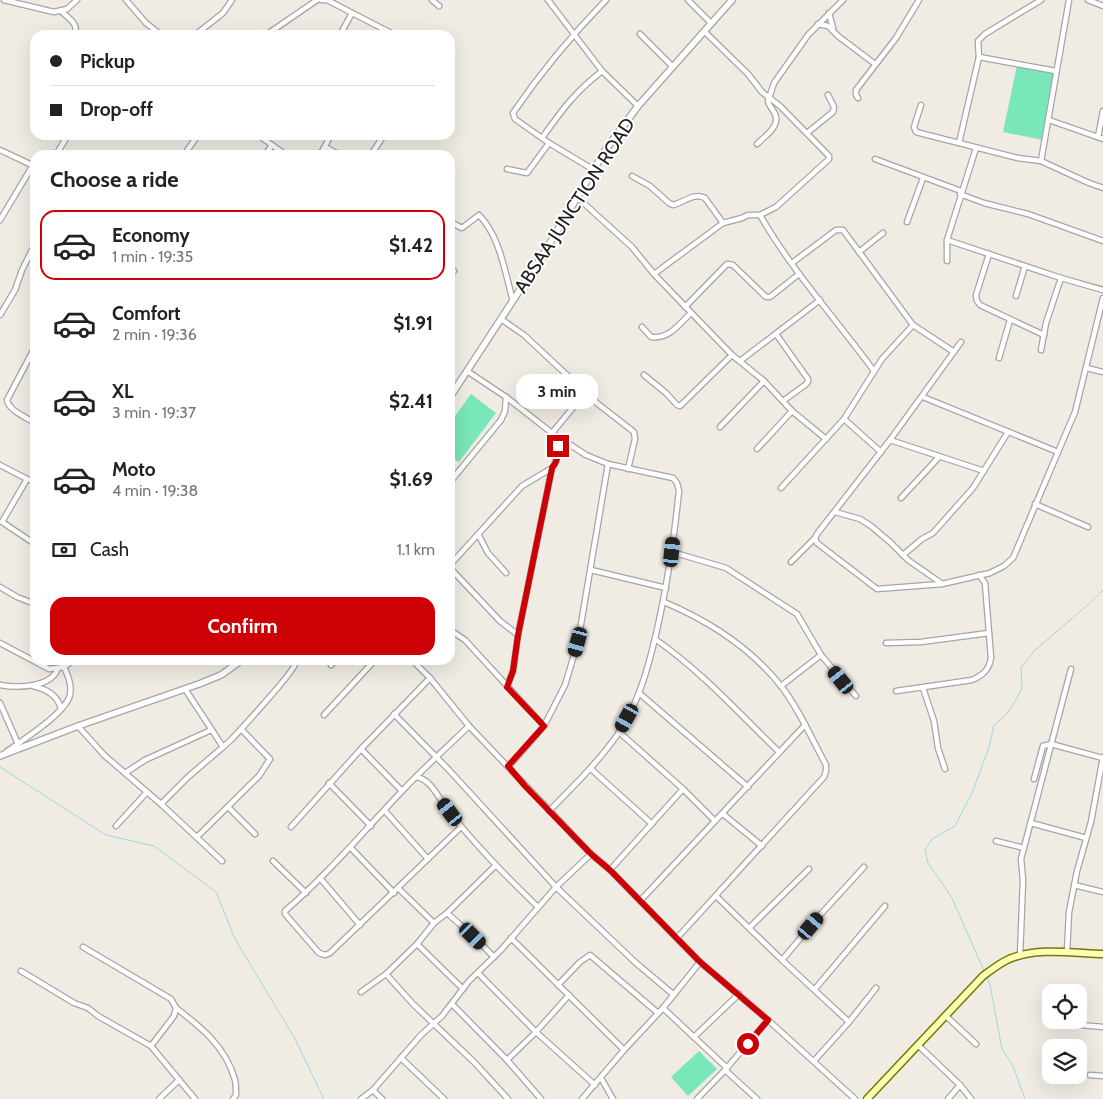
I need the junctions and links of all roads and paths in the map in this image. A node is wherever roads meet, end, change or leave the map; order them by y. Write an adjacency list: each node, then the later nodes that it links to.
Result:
1 (4, 0): 19 (street)
2 (77, 0): 19 (street)
3 (126, 0): 25 (street)
4 (232, 0): 26 (street)
5 (317, 0): 27 (street)
6 (321, 0): 20 (street)
7 (432, 0): 17 (street)
8 (548, 0): 32 (street)
9 (606, 0): 32 (street)
10 (688, 0): 22 (street)
11 (732, 0): 22 (street, ABSAA JUNCTION ROAD)
12 (843, 0): 21 (street)
13 (919, 0): 35 (street)
14 (1041, 0): 34 (street)
15 (1069, 0): 38 (street)
16 (1088, 0): 18 (street)
17 (439, 6)
18 (1103, 6)
19 (61, 11): 24 (street)
20 (352, 13): 28 (street); 29 (street)
21 (829, 13): 23 (street); 30 (street)
22 (711, 23): 31 (street, ABSAA JUNCTION ROAD)
23 (818, 24): 30 (street); 40 (street)
24 (76, 30)
25 (155, 30)
26 (201, 30)
27 (274, 30)
28 (343, 30)
29 (380, 30)
30 (834, 31): 35 (street)
31 (705, 32): 36 (street, ABSAA JUNCTION ROAD); 40 (street)
32 (574, 34): 37 (street); 47 (street)
33 (640, 34): 36 (street)
34 (979, 57): 38 (street); 52 (street)
35 (875, 64): 41 (street)
36 (673, 67): 43 (street, ABSAA JUNCTION ROAD)
37 (602, 71): 43 (street); 47 (street)
38 (1056, 71): 45 (street)
39 (828, 95): 46 (street)
40 (769, 97): 46 (street); 53 (street)
41 (858, 98)
42 (921, 105): 52 (street)
43 (638, 106): 66 (street, ABSAA JUNCTION ROAD)
44 (1103, 111): 48 (street)
45 (1050, 120): 48 (street); 63 (street)
46 (807, 133): 73 (street)
47 (542, 138): 51 (street)
48 (1100, 138)
49 (264, 140): 54 (street)
50 (329, 140): 55 (street)
51 (549, 143): 65 (street); 66 (street)
52 (960, 143): 56 (street)
53 (757, 144)
54 (272, 146): 58 (street); 59 (street)
55 (325, 146): 60 (street); 61 (street)
56 (976, 148): 63 (street); 71 (street)
57 (0, 150): 64 (street)
58 (269, 150)
59 (278, 150)
60 (323, 150)
61 (332, 150)
62 (875, 159): 69 (street)
63 (1041, 161): 70 (street)
64 (30, 164)
65 (507, 169)
66 (594, 170): 72 (street, ABSAA JUNCTION ROAD)
67 (30, 172): 74 (street)
68 (632, 176): 76 (street)
69 (923, 178): 71 (street); 75 (street)
70 (1103, 188)
71 (961, 193): 79 (street); 80 (street)
72 (578, 198): 87 (street); 94 (street, ABSAA JUNCTION ROAD)
73 (760, 215): 76 (street); 85 (street)
74 (0, 220)
75 (907, 222)
76 (723, 223): 87 (street)
77 (455, 224): 94 (street)
78 (883, 233): 81 (street)
79 (947, 240): 83 (street); 84 (street)
80 (1103, 241)
81 (859, 252): 85 (street); 100 (street)
82 (30, 254): 97 (street)
83 (989, 254): 86 (street); 99 (street)
84 (947, 261)
85 (792, 263): 88 (street)
86 (1025, 266): 89 (street); 91 (street)
87 (654, 274): 95 (street)
88 (799, 274): 93 (street); 95 (street)
89 (1061, 278): 90 (street); 103 (street)
90 (1103, 290)
91 (1016, 296)
92 (1103, 298): 111 (street)
93 (820, 300): 102 (street); 113 (street)
94 (513, 301): 98 (street, ABSAA JUNCTION ROAD)
95 (685, 307): 96 (street)
96 (691, 313): 101 (street); 107 (street)
97 (0, 315)
98 (502, 319): 112 (street, ABSAA JUNCTION ROAD); 118 (street)
99 (1010, 320): 103 (street); 108 (street)
100 (913, 325): 106 (street); 113 (street)
101 (642, 327)
102 (776, 334): 109 (street); 121 (street)
103 (1044, 335): 105 (street)
104 (961, 342): 106 (street)
105 (1041, 350)
106 (954, 352): 119 (street)
107 (732, 355): 109 (street); 115 (street)
108 (999, 358)
109 (740, 361): 116 (street)
110 (30, 362): 124 (street)
111 (1087, 368): 114 (street); 132 (street)
112 (467, 371): 117 (street, ABSAA JUNCTION ROAD); 120 (street)
113 (874, 371): 123 (street)
114 (1103, 372)
115 (644, 375)
116 (764, 381): 121 (street); 125 (street)
117 (455, 389)
118 (586, 392): 126 (street); 137 (street)
119 (922, 396): 127 (street); 129 (street)
120 (506, 397): 126 (street); 139 (street)
121 (783, 401): 122 (street)
122 (792, 411): 128 (street); 130 (street)
123 (844, 419): 128 (street); 131 (street)
124 (30, 420)
125 (720, 427)
126 (552, 432): 134 (street); 136 (street)
127 (1008, 432): 132 (street); 138 (street)
128 (826, 439): 142 (street)
129 (890, 440): 131 (street); 133 (street)
130 (757, 449)
131 (880, 452): 145 (street)
132 (1058, 452): 144 (street)
133 (939, 456): 138 (street); 143 (street)
134 (608, 464): 137 (street); 155 (street)
135 (0, 465): 140 (street)
136 (552, 468): 148 (street); 166 (street)
137 (628, 469): 151 (street)
138 (984, 471): 152 (street)
139 (455, 476)
140 (27, 479): 141 (street); 146 (street)
141 (30, 480)
142 (781, 488)
143 (901, 498)
144 (1034, 504): 147 (street); 158 (street)
145 (834, 512): 149 (street); 152 (street)
146 (1, 521): 150 (street)
147 (1088, 527)
148 (478, 534): 153 (street); 157 (street)
149 (815, 538): 154 (street); 159 (street)
150 (30, 541)
151 (672, 552): 161 (street); 170 (street)
152 (903, 555): 159 (street)
153 (455, 560)
154 (791, 562)
155 (591, 570): 161 (street); 198 (street)
156 (455, 572): 166 (street)
157 (506, 573)
158 (979, 575): 159 (street); 165 (street)
159 (942, 584)
160 (0, 587): 162 (street)
161 (666, 588): 163 (street)
162 (30, 602)
163 (664, 602): 167 (street); 184 (street)
164 (455, 633): 185 (street)
165 (989, 633): 168 (street); 186 (street)
166 (518, 635): 185 (street)
167 (655, 639): 189 (street); 206 (street)
168 (886, 643)
169 (0, 644): 171 (street)
170 (821, 655): 184 (street); 190 (street)
171 (30, 659)
172 (41, 665): 179 (street)
173 (67, 665): 178 (street)
174 (235, 665): 187 (street)
175 (294, 665): 199 (street)
176 (369, 665): 194 (street)
177 (417, 665): 181 (street)
178 (64, 667): 179 (street); 192 (street)
179 (58, 668): 183 (street)
180 (1071, 669): 203 (street)
181 (430, 678): 193 (street); 197 (street)
182 (0, 685): 183 (street)
183 (32, 686): 192 (street)
184 (781, 686): 195 (street)
185 (507, 687): 198 (street)
186 (923, 688): 188 (street); 212 (street)
187 (185, 689): 196 (street); 200 (street)
188 (896, 691)
189 (639, 693): 201 (street); 217 (street)
190 (856, 696)
191 (0, 703): 202 (street)
192 (61, 709): 202 (street)
193 (394, 714): 205 (street); 209 (street)
194 (324, 715)
195 (805, 725): 206 (street); 237 (street)
196 (78, 726): 207 (street); 213 (street)
197 (469, 726): 209 (street); 210 (street)
198 (544, 726): 210 (street)
199 (241, 729): 204 (street); 222 (street)
200 (211, 730): 204 (street); 213 (street)
201 (619, 732): 211 (street); 218 (street)
202 (18, 744): 207 (street)
203 (1051, 744): 208 (street); 215 (street); 228 (street)
204 (223, 747): 221 (street)
205 (361, 749): 216 (street); 219 (street)
206 (779, 752): 217 (street)
207 (1, 755)
208 (1103, 757): 235 (street)
209 (435, 758): 214 (street); 250 (street)
210 (508, 766): 223 (street)
211 (591, 769): 223 (street); 227 (street)
212 (945, 769)
213 (126, 773): 220 (street)
214 (416, 777): 219 (street); 232 (street)
215 (1034, 779)
216 (330, 783): 230 (street); 231 (street)
217 (748, 787): 225 (street)
218 (683, 789): 226 (street); 227 (street)
219 (402, 791): 224 (street)
220 (147, 792): 221 (street); 229 (street)
221 (161, 804): 234 (street)
222 (228, 807): 233 (street); 234 (street)
223 (549, 810): 240 (street)
224 (384, 811): 230 (street); 241 (street)
225 (723, 814): 226 (street); 237 (street)
226 (715, 821): 256 (street)
227 (652, 824): 247 (street)
228 (1031, 824): 235 (street); 239 (street)
229 (116, 826)
230 (371, 826): 238 (street)
231 (291, 827)
232 (461, 827): 241 (street); 244 (street)
233 (255, 834)
234 (197, 837): 242 (street)
235 (1086, 838): 249 (street)
236 (996, 842): 239 (street)
237 (762, 846): 255 (street)
238 (351, 848): 248 (street); 254 (street)
239 (1024, 848): 269 (street)
240 (591, 854): 247 (street); 250 (street)
241 (428, 859): 251 (street)
242 (222, 861)
243 (273, 861): 253 (street)
244 (495, 866): 258 (street); 259 (street)
245 (864, 867): 271 (street)
246 (809, 869): 262 (street)
247 (610, 870): 256 (street)
248 (320, 878): 253 (street); 261 (street)
249 (1074, 885): 252 (street); 267 (street)
250 (556, 887): 258 (street); 282 (street)
251 (398, 888): 254 (street); 260 (street)
252 (1103, 892)
253 (306, 893): 261 (street)
254 (394, 893): 261 (street)
255 (716, 896): 262 (street); 264 (street)
256 (640, 901): 264 (street)
257 (885, 906): 279 (street)
258 (538, 908): 263 (street)
259 (447, 914): 260 (street); 270 (street)
260 (434, 923): 265 (street)
261 (360, 925)
262 (749, 928): 271 (street)
263 (511, 938): 270 (street); 276 (street)
264 (678, 938): 272 (street)
265 (417, 944): 275 (street); 278 (street)
266 (83, 947): 285 (street)
267 (1067, 952): 268 (main road); 269 (main road)
268 (1103, 954)
269 (1020, 956): 288 (main road)
270 (494, 957): 274 (street)
271 (782, 960): 279 (street)
272 (700, 962): 281 (street); 282 (street)
273 (22, 971): 297 (street)
274 (478, 973): 278 (street); 294 (street)
275 (386, 974): 280 (street); 291 (street)
276 (558, 985): 283 (street); 287 (street)
277 (876, 988): 290 (street)
278 (463, 989): 284 (street)
279 (815, 989): 290 (street)
280 (361, 992)
281 (739, 994): 289 (street); 295 (street)
282 (674, 995): 286 (street)
283 (568, 996): 294 (street); 299 (street)
284 (452, 1004): 291 (street); 301 (street)
285 (176, 1008): 297 (street); 313 (street)
286 (663, 1008): 287 (street); 295 (street)
287 (658, 1013): 299 (street)
288 (946, 1016): 296 (street); 298 (main road)
289 (768, 1020): 302 (street); 303 (street)
290 (849, 1022): 302 (street)
291 (434, 1024): 300 (street); 317 (street)
292 (1087, 1026): 293 (street)
293 (1103, 1028)
294 (536, 1032): 301 (street); 308 (street)
295 (694, 1037): 303 (street)
296 (976, 1044)
297 (151, 1046): 307 (street)
298 (919, 1046): 309 (street); 324 (main road)
299 (624, 1050): 306 (street)
300 (401, 1058): 310 (street); 316 (street)
301 (507, 1060): 318 (street)
302 (814, 1061): 323 (street)
303 (726, 1069): 321 (street); 322 (street)
304 (1090, 1074): 305 (street)
305 (1103, 1076)
306 (600, 1078): 308 (street); 320 (street)
307 (179, 1080): 311 (street); 312 (street)
308 (595, 1085): 319 (street)
309 (960, 1085): 325 (street); 326 (street)
310 (373, 1090): 314 (street); 315 (street)
311 (159, 1099)
312 (195, 1099)
313 (233, 1099)
314 (360, 1099)
315 (382, 1099)
316 (444, 1099)
317 (508, 1099)
318 (541, 1099)
319 (582, 1099)
320 (612, 1099)
321 (697, 1099)
322 (757, 1099)
323 (855, 1099)
324 (867, 1099)
325 (948, 1099)
326 (971, 1099)

